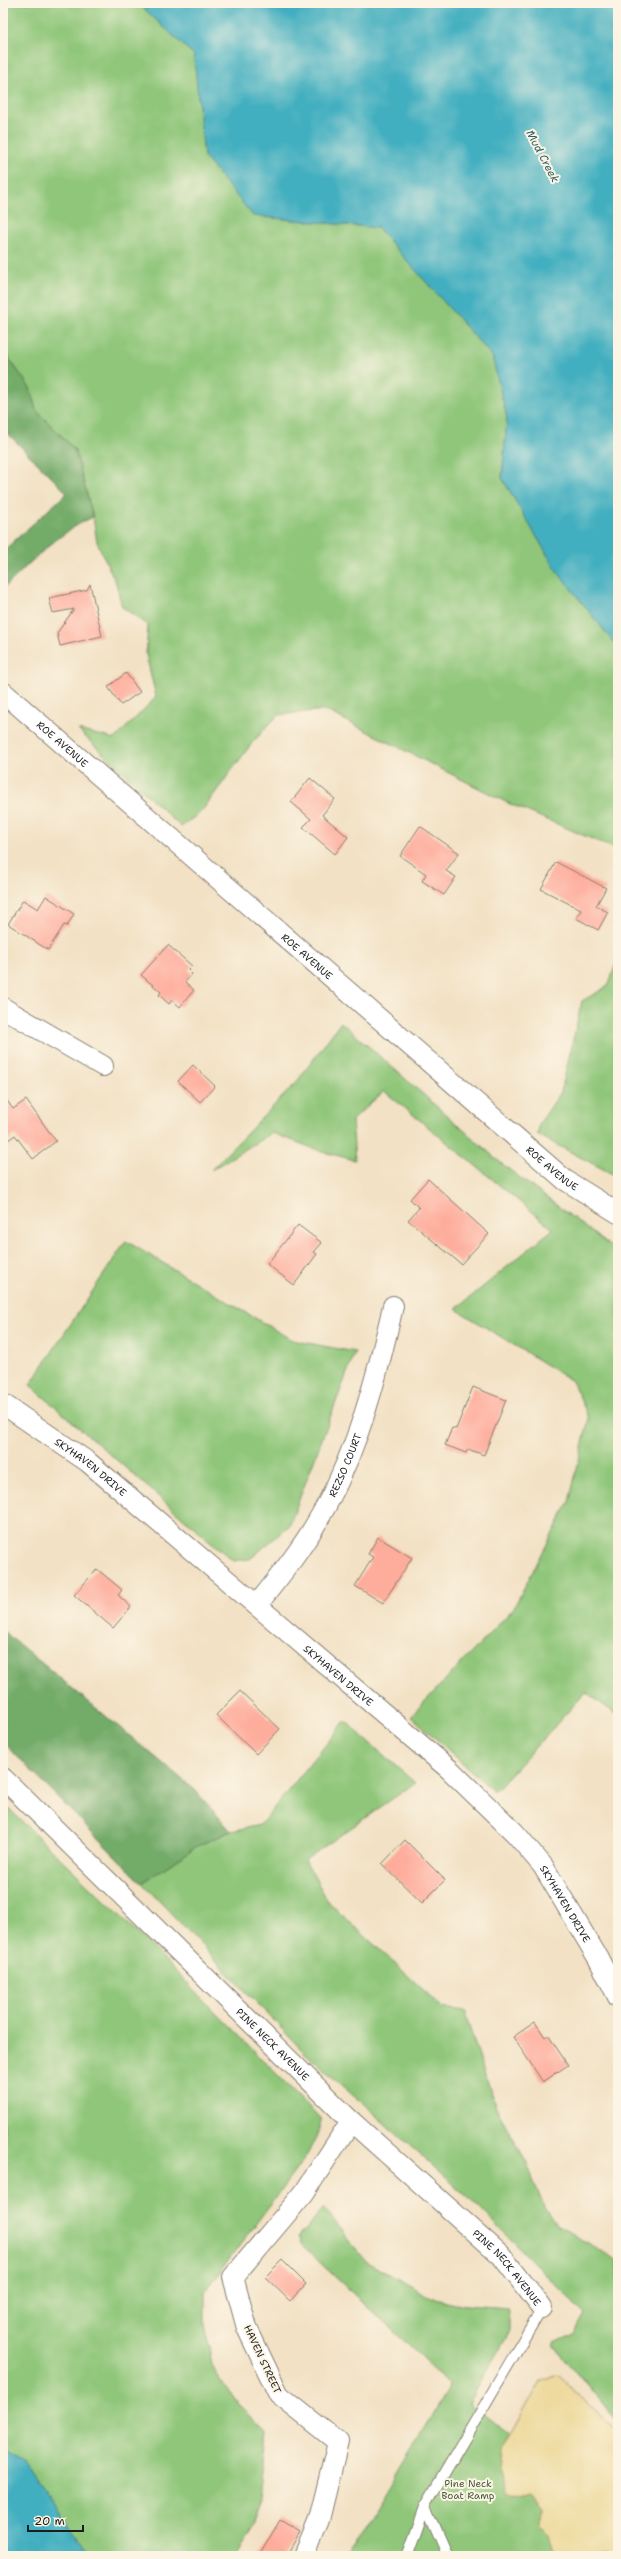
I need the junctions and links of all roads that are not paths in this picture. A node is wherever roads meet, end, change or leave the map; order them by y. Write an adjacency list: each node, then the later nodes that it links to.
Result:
1 (3, 692): 4 (street, ROE AVENUE)
2 (3, 1008): 3 (street)
3 (104, 1066)
4 (618, 1213)
5 (393, 1306): 7 (street, REZSO COURT)
6 (3, 1404): 7 (street, SKYHAVEN DRIVE)
7 (257, 1605): 9 (street, SKYHAVEN DRIVE)
8 (3, 1778): 10 (street, PINE NECK AVENUE)
9 (618, 1997)
10 (351, 2121): 11 (street, PINE NECK AVENUE); 13 (street, HAVEN STREET)
11 (542, 2308): 12 (lane)
12 (425, 2506): 14 (lane); 15 (lane)
13 (304, 2556)
14 (407, 2556)
15 (447, 2556)

